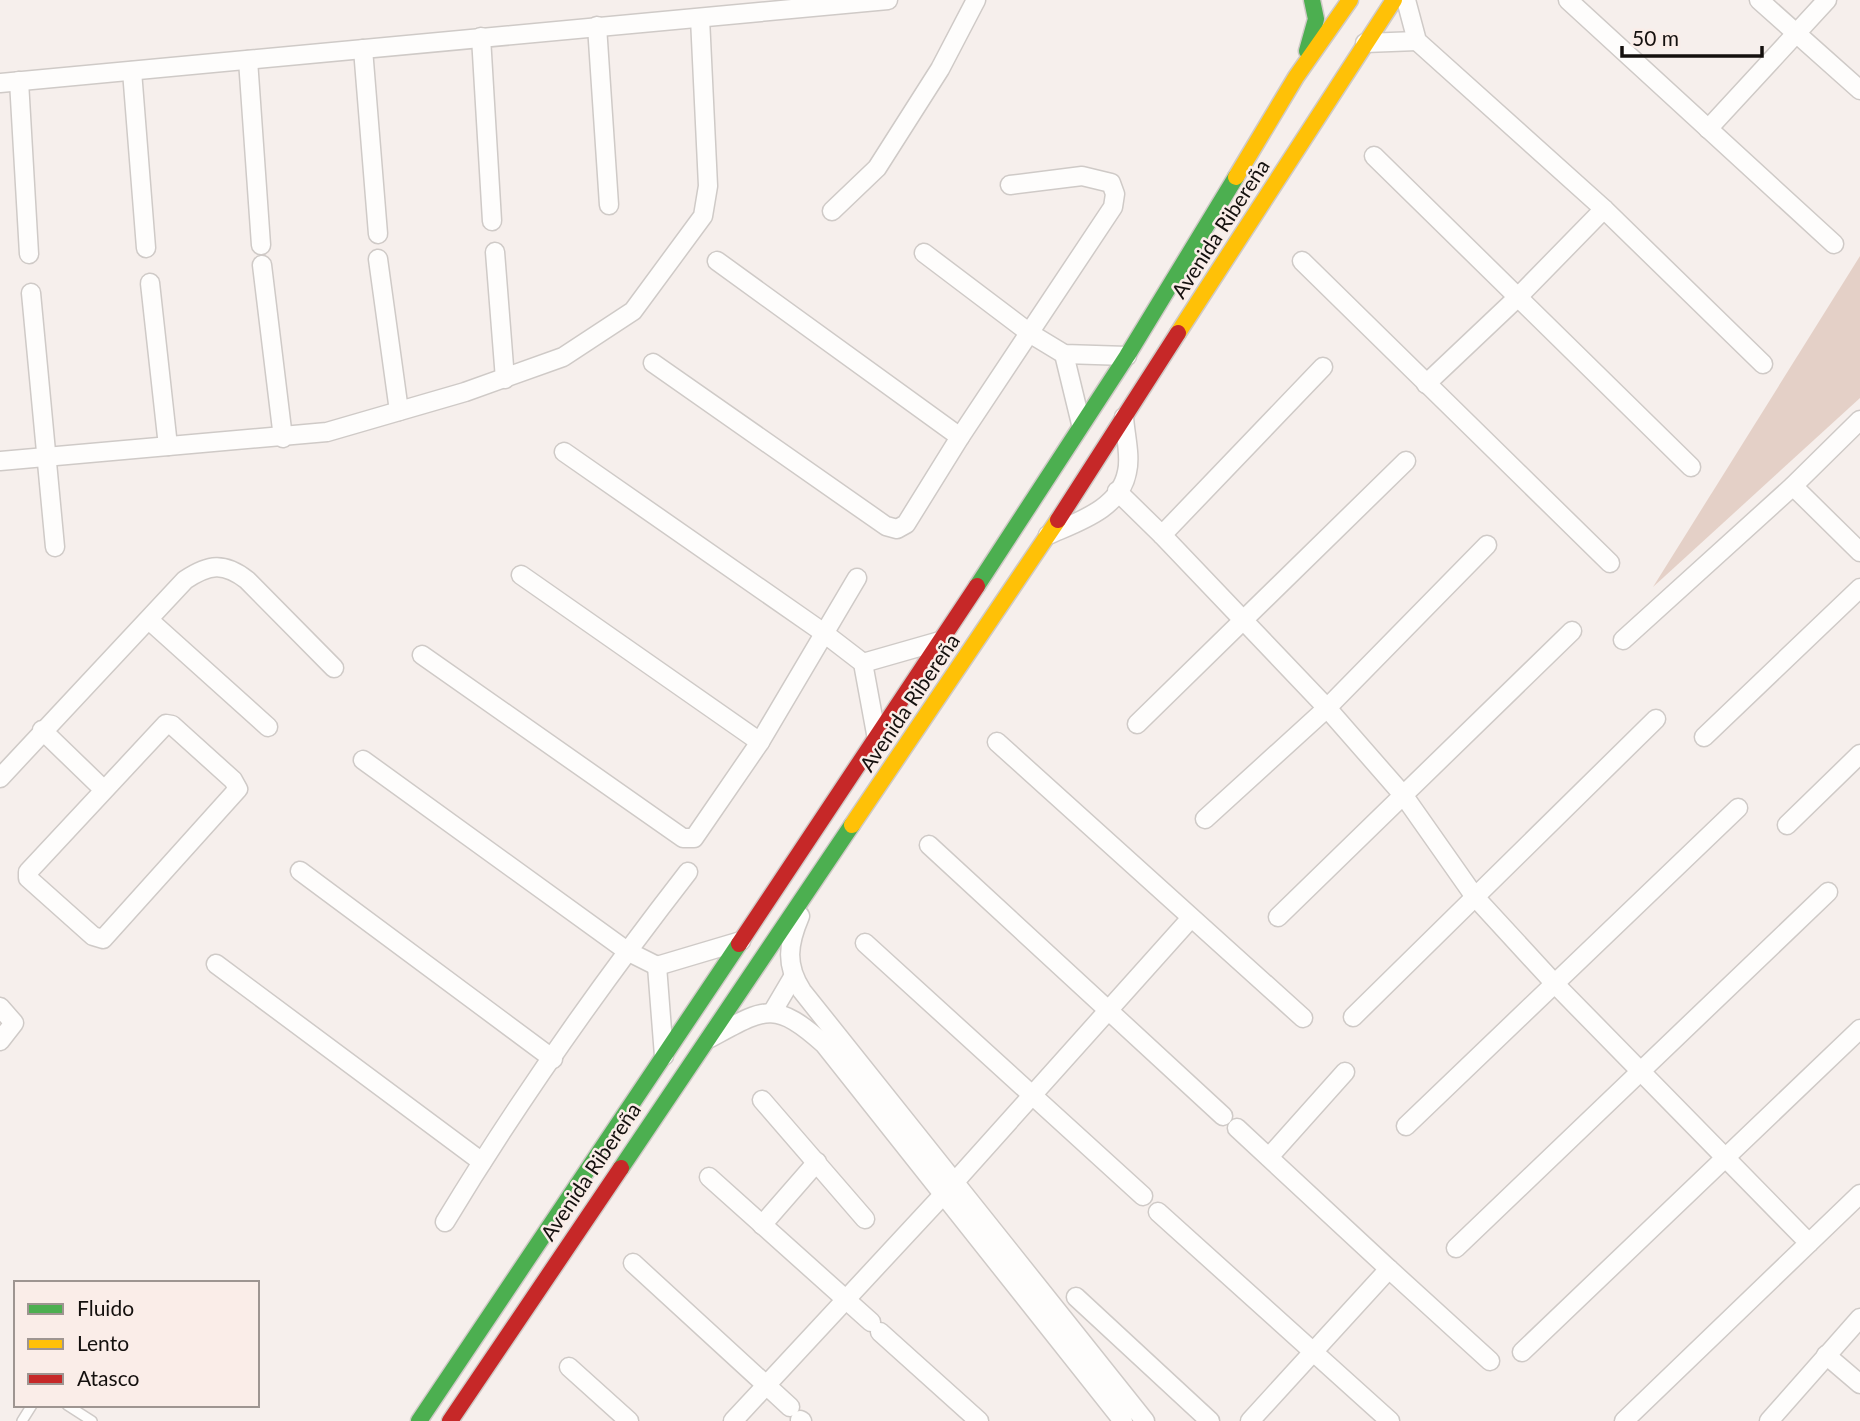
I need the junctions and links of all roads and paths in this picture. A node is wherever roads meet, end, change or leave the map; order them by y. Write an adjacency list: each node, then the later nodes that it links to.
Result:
1 (888, 0): 10 (street)
2 (976, 0): 28 (street)
3 (1312, 0): 19 (street)
4 (1350, 0): 19 (street, Avenida Ribereña)
5 (1394, 0): 15 (street, Avenida Ribereña)
6 (1406, 0): 14 (street)
7 (1568, 0): 23 (street)
8 (1759, 0): 12 (street)
9 (1827, 0): 12 (street)
10 (700, 18): 11 (street); 50 (street)
11 (597, 26): 13 (street); 26 (street)
12 (1796, 35): 22 (street); 23 (street)
13 (481, 37): 16 (street); 29 (street)
14 (1417, 41): 15 (street); 27 (street)
15 (1365, 43): 53 (street, Avenida Ribereña)
16 (363, 48): 17 (street); 30 (street)
17 (248, 60): 18 (street); 32 (street)
18 (132, 71): 20 (street); 33 (street)
19 (1297, 77): 46 (street, Avenida Ribereña)
20 (19, 81): 21 (street); 36 (street)
21 (0, 83)
22 (1860, 90)
23 (1708, 129): 31 (street)
24 (1374, 156): 43 (street)
25 (1010, 185): 44 (street)
26 (609, 205)
27 (1604, 209): 43 (street); 48 (street)
28 (832, 211)
29 (492, 221)
30 (377, 234)
31 (1834, 244)
32 (261, 245)
33 (146, 248)
34 (495, 252): 50 (street)
35 (924, 253): 44 (street)
36 (29, 254)
37 (378, 259): 52 (street)
38 (717, 261): 56 (street)
39 (1302, 261): 51 (street)
40 (261, 265): 57 (street)
41 (150, 283): 58 (street)
42 (31, 293): 60 (street)
43 (1518, 297): 51 (street); 63 (street)
44 (1031, 334): 45 (street); 56 (street)
45 (1064, 354): 46 (street); 55 (street)
46 (1127, 356): 55 (street, Avenida Ribereña)
47 (653, 363): 56 (street)
48 (1762, 364)
49 (1323, 367): 67 (street)
50 (505, 379): 52 (street)
51 (1426, 384): 71 (street)
52 (399, 411): 57 (street)
53 (1124, 417): 65 (street); 66 (street, Avenida Ribereña)
54 (1860, 420): 64 (street)
55 (1081, 424): 80 (street, Avenida Ribereña)
56 (960, 437)
57 (283, 438): 58 (street)
58 (168, 446): 60 (street)
59 (564, 452): 78 (street)
60 (47, 457): 61 (street); 69 (street)
61 (0, 461)
62 (1406, 461): 76 (street)
63 (1691, 467)
64 (1793, 485): 70 (street); 79 (street)
65 (1117, 491): 66 (street); 67 (street)
66 (1048, 535): 104 (street, Avenida Ribereña)
67 (1162, 535): 76 (street)
68 (1487, 545): 84 (street)
69 (55, 547)
70 (1860, 552)
71 (1610, 563)
72 (521, 575): 91 (street)
73 (858, 578): 78 (street)
74 (1860, 588): 89 (street)
75 (149, 620): 83 (street); 87 (street); 88 (street)
76 (1245, 620): 84 (street); 86 (street)
77 (1572, 631): 97 (street)
78 (824, 632): 82 (street); 91 (street)
79 (1623, 640)
80 (940, 641): 82 (street); 90 (street, Avenida Ribereña)
81 (422, 655): 91 (street)
82 (863, 663): 90 (street)
83 (334, 668)
84 (1327, 708): 97 (street); 99 (street)
85 (1656, 719): 106 (street)
86 (1137, 724)
87 (268, 727)
88 (42, 730): 95 (street); 96 (street)
89 (1704, 737)
90 (877, 739): 109 (street, Avenida Ribereña)
91 (760, 742)
92 (997, 742): 108 (street)
93 (1860, 754): 100 (street)
94 (363, 760): 111 (street)
95 (0, 778)
96 (103, 789): 96 (street)
97 (1404, 796): 106 (street); 107 (street)
98 (1738, 808): 115 (street)
99 (1205, 820)
100 (1787, 825)
101 (929, 845): 117 (street)
102 (300, 871): 125 (street)
103 (688, 872): 111 (street)
104 (814, 884): 114 (street); 123 (street, Avenida Ribereña)
105 (1828, 892): 127 (street)
106 (1475, 897): 115 (street); 119 (street)
107 (1278, 917)
108 (1191, 918): 117 (street); 120 (street)
109 (741, 941): 113 (street); 124 (street, Avenida Ribereña)
110 (865, 943): 128 (street)
111 (627, 951): 113 (street); 125 (street)
112 (216, 964): 135 (street)
113 (657, 966): 124 (street)
114 (793, 977): 118 (street); 138 (street)
115 (1556, 985): 127 (street); 131 (street)
116 (0, 1007): 122 (street)
117 (1110, 1010): 128 (street); 130 (street)
118 (773, 1011): 123 (street); 138 (street)
119 (1353, 1017)
120 (1303, 1018)
121 (1860, 1029): 134 (street)
122 (0, 1041)
123 (704, 1042): 163 (street, Avenida Ribereña)
124 (664, 1056): 162 (street, Avenida Ribereña)
125 (552, 1059): 135 (street)
126 (1345, 1072): 133 (street)
127 (1642, 1072): 134 (street); 146 (street)
128 (1030, 1096): 138 (street); 140 (street)
129 (762, 1100): 136 (street)
130 (1223, 1116)
131 (1406, 1126)
132 (1237, 1128): 133 (street)
133 (1269, 1157): 148 (street)
134 (1727, 1159): 145 (street); 153 (street)
135 (482, 1162): 143 (street)
136 (817, 1162): 142 (street); 144 (street)
137 (709, 1177): 144 (street)
138 (948, 1189): 150 (street); 167 (street); 168 (street)
139 (1860, 1194): 145 (street)
140 (1143, 1196)
141 (1158, 1212): 152 (street)
142 (865, 1219)
143 (446, 1222)
144 (762, 1225): 150 (street)
145 (1809, 1243): 172 (street)
146 (1456, 1248)
147 (633, 1263): 158 (street)
148 (1389, 1269): 152 (street); 155 (street)
149 (1076, 1297): 169 (street)
150 (846, 1298): 158 (street); 166 (street)
151 (1860, 1318): 154 (street)
152 (1315, 1350): 170 (street); 171 (street)
153 (1522, 1352)
154 (1826, 1355): 157 (street); 173 (street)
155 (1490, 1361)
156 (569, 1367): 164 (street)
157 (1860, 1384)
158 (766, 1385): 160 (street); 165 (street)
159 (70, 1407): 161 (lane)
160 (797, 1416)
161 (92, 1421)
162 (419, 1421)
163 (450, 1421)
164 (629, 1421)
165 (733, 1421)
166 (979, 1421)
167 (1123, 1421)
168 (1145, 1421)
169 (1210, 1421)
170 (1250, 1421)
171 (1390, 1421)
172 (1624, 1421)
173 (1769, 1421)

